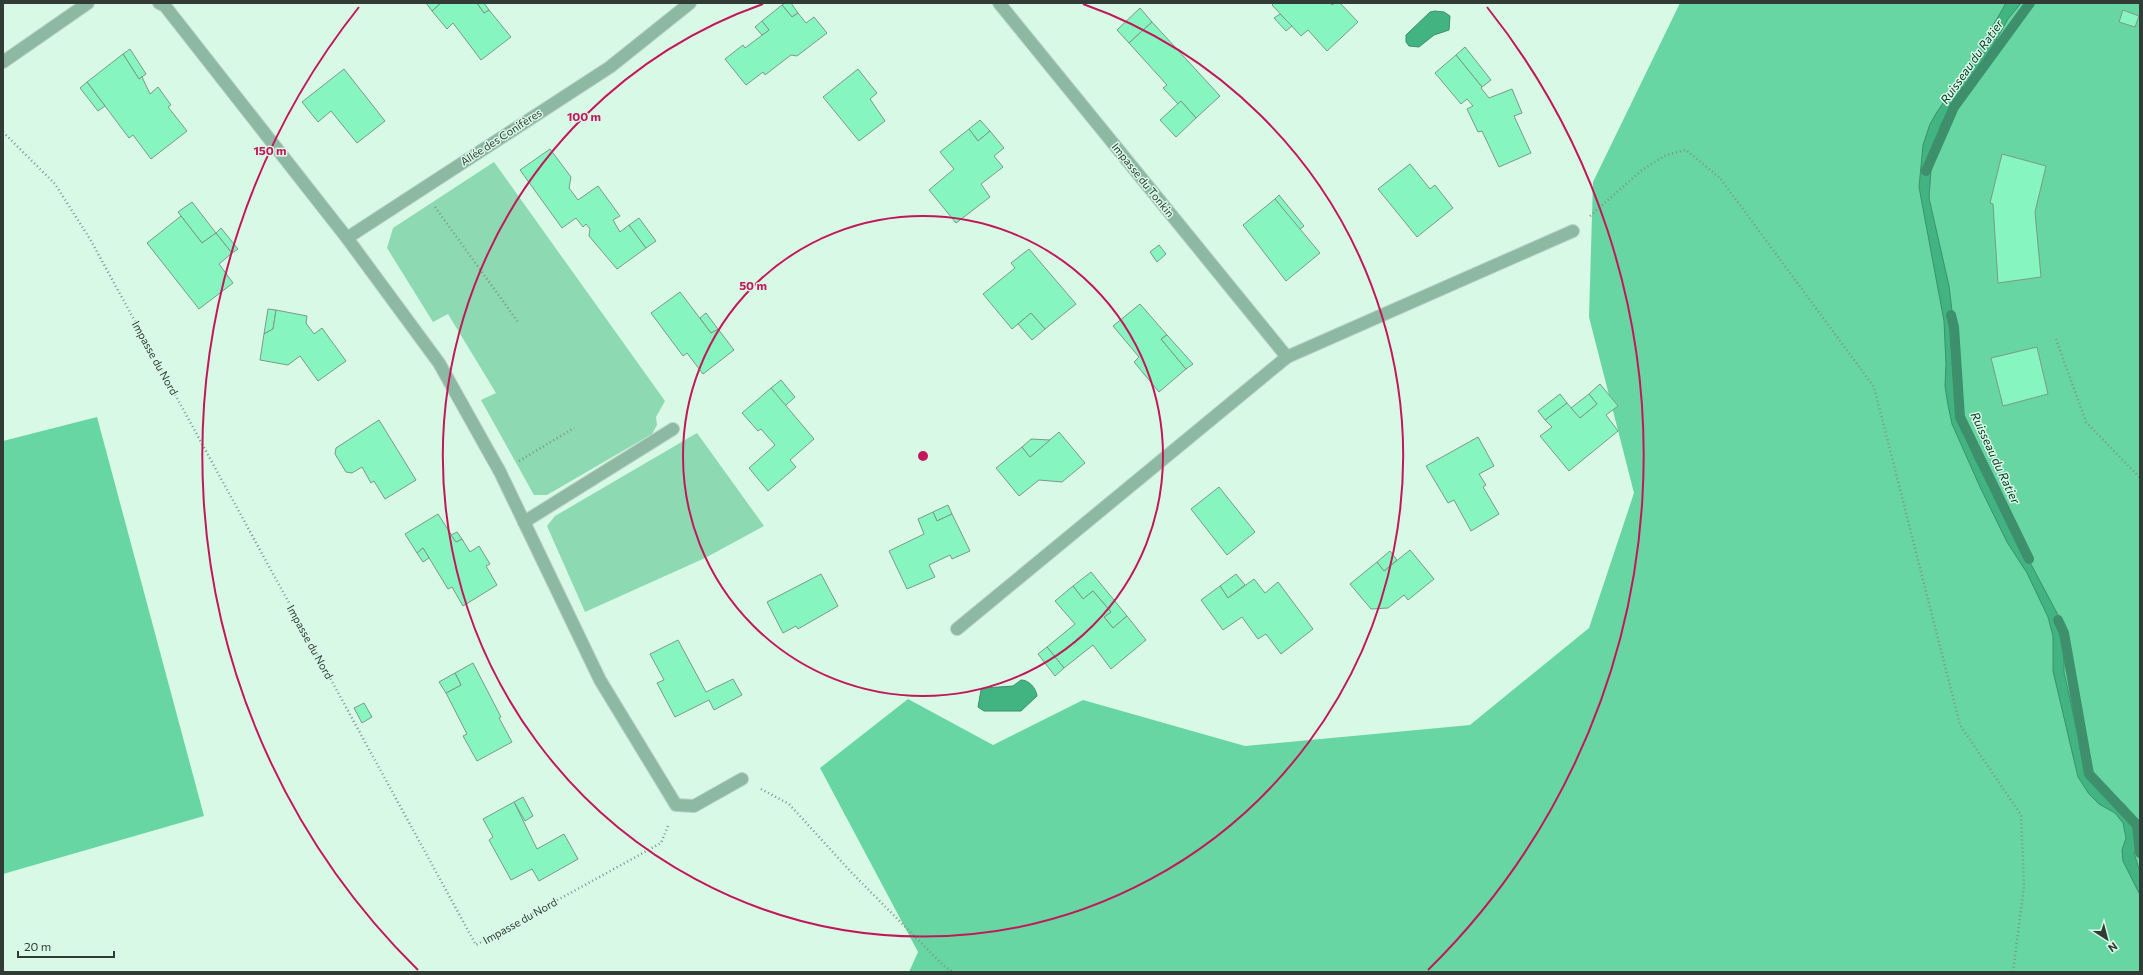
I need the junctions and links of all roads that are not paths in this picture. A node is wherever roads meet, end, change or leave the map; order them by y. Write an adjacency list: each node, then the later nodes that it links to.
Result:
1 (88, 3): 5 (street)
2 (159, 3): 7 (street)
3 (690, 3): 7 (street, Allée des Conifères)
4 (1000, 3): 8 (street, Impasse du Tonkin)
5 (3, 62)
6 (1573, 231): 8 (street)
7 (347, 238): 10 (street)
8 (1287, 357): 11 (street)
9 (673, 429): 10 (street)
10 (524, 522): 12 (street)
11 (957, 629)
12 (742, 779)

